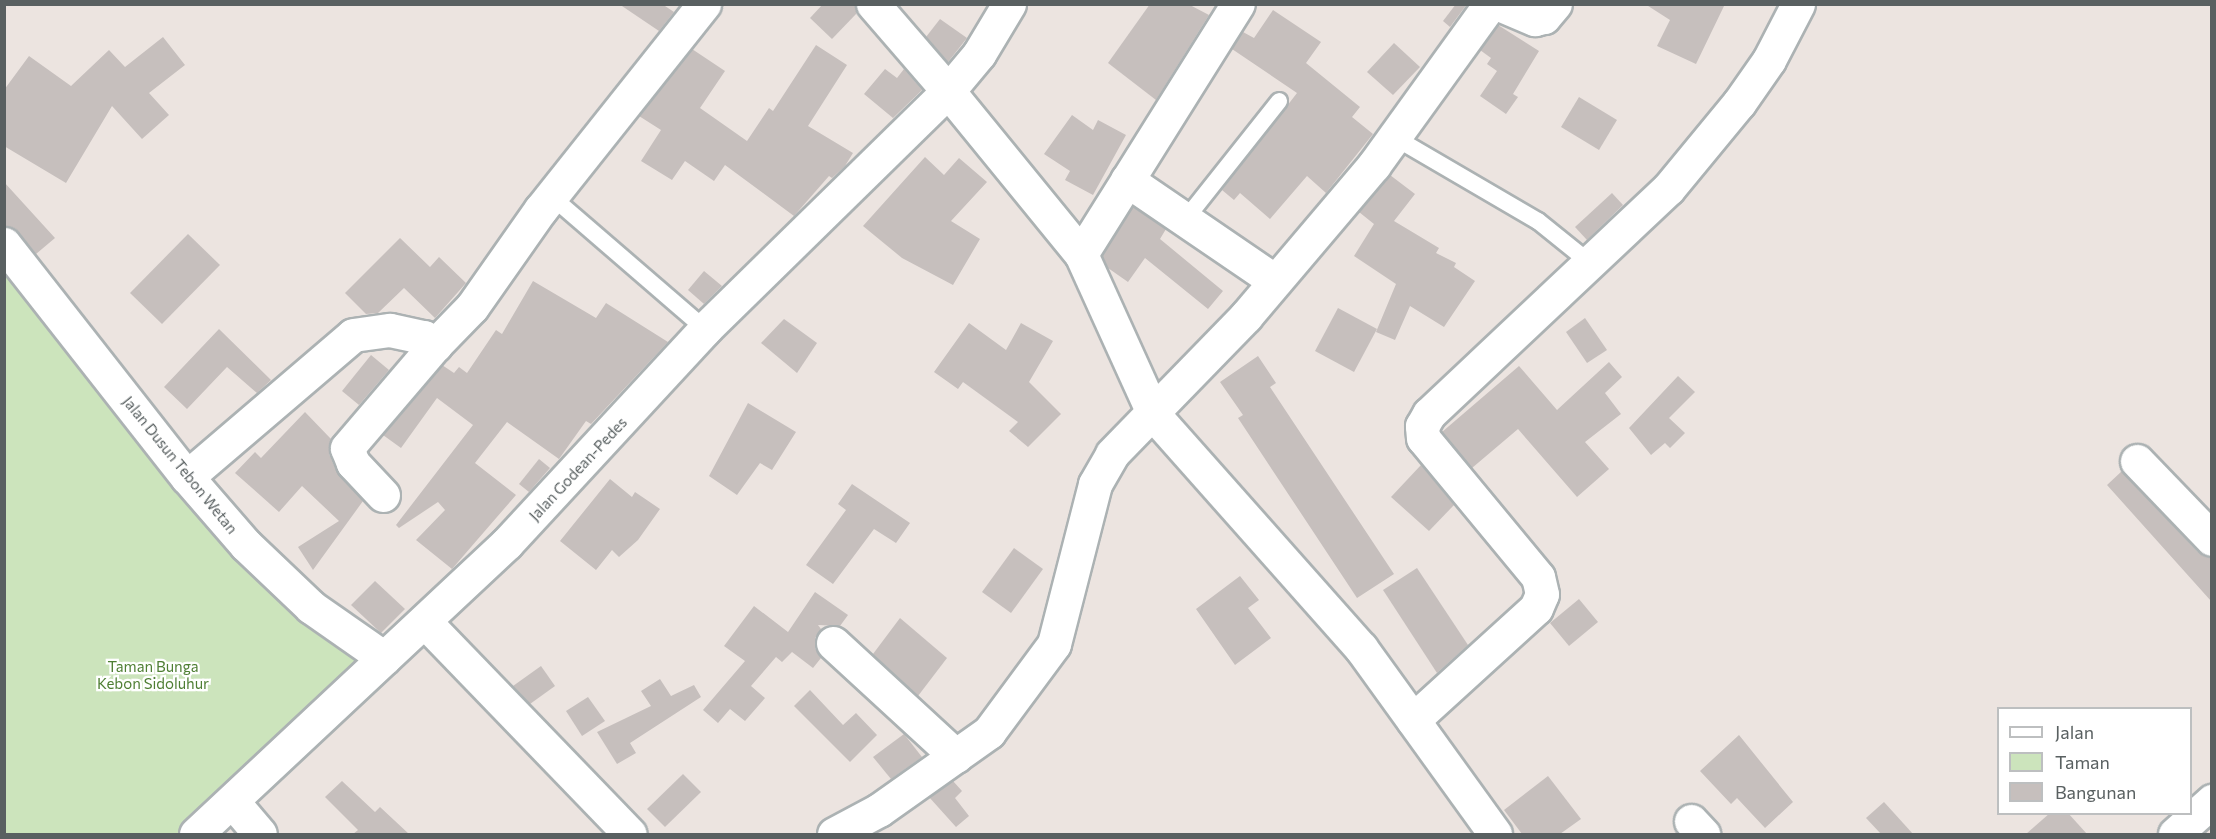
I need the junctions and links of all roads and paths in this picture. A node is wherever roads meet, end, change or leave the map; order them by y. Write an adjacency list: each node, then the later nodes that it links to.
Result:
1 (704, 4): 13 (street)
2 (873, 4): 9 (street)
3 (1009, 4): 9 (street, Jalan Godean-Pedes)
4 (1238, 4): 12 (street)
5 (1490, 4): 11 (street)
6 (1499, 4): 7 (street)
7 (1555, 4)
8 (1798, 4): 17 (street)
9 (948, 91): 16 (street); 19 (street, Jalan Godean-Pedes)
10 (1278, 101): 14 (lane)
11 (1394, 137): 17 (lane); 18 (street)
12 (1127, 180): 14 (street); 16 (street)
13 (551, 196): 19 (lane); 20 (street)
14 (1184, 221): 18 (street)
15 (4, 244): 23 (street, Jalan Dusun Tebon Wetan)
16 (1081, 254): 21 (street)
17 (1590, 263): 29 (street)
18 (1275, 281): 21 (street)
19 (705, 329): 26 (street, Jalan Godean-Pedes)
20 (435, 345): 23 (street); 24 (street)
21 (1154, 414): 29 (street); 30 (street)
22 (2137, 461): 25 (street)
23 (187, 477): 28 (street, Jalan Dusun Tebon Wetan)
24 (383, 495)
25 (2211, 539)
26 (426, 623): 28 (street, Jalan Godean-Pedes); 35 (street)
27 (833, 643): 30 (street)
28 (384, 658): 31 (street, Jalan Godean-Pedes)
29 (1413, 720): 37 (street)
30 (956, 756): 36 (street)
31 (232, 801): 33 (street, Jalan Godean-Pedes); 34 (street)
32 (2211, 801): 38 (street)
33 (196, 834)
34 (260, 834)
35 (630, 834)
36 (834, 834)
37 (1495, 834)
38 (2175, 834)

